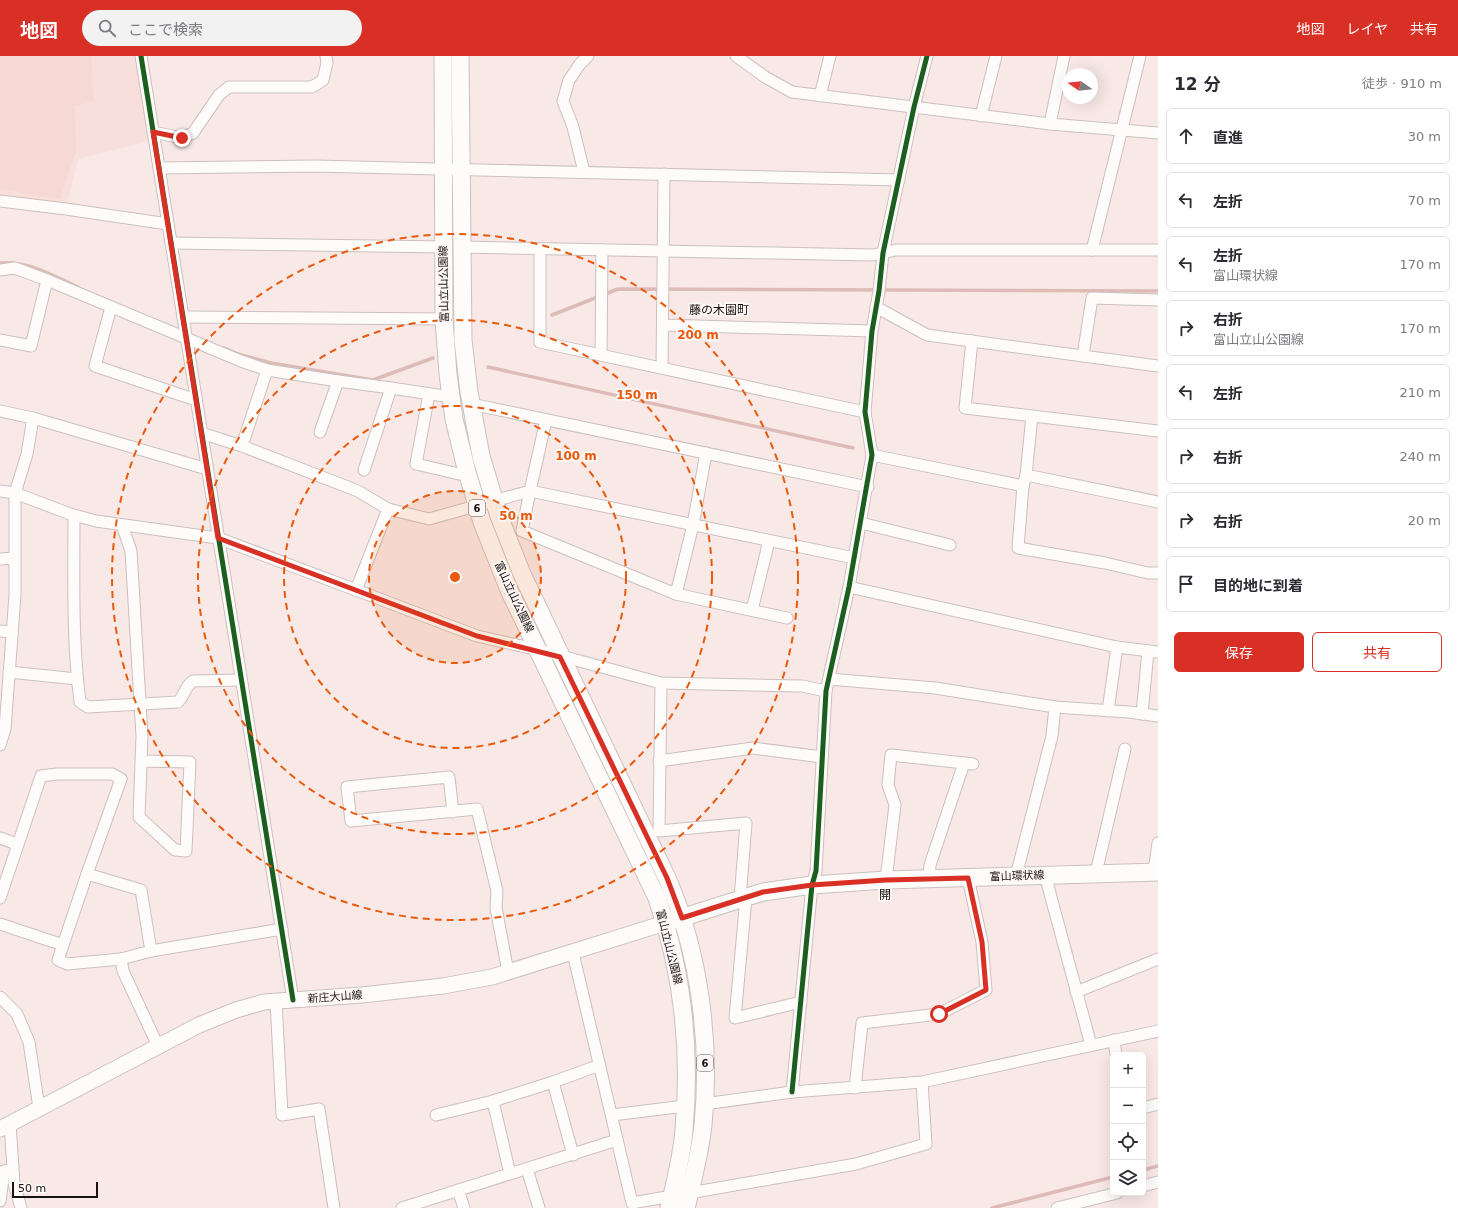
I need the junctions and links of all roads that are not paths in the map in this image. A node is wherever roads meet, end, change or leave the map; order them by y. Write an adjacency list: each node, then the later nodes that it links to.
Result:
1 (141, 56): 17 (street)
2 (326, 56): 17 (street)
3 (443, 56): 20 (main road, 富山立山公園線 / 6)
4 (460, 56): 21 (main road, 富山立山公園線 / 6)
5 (588, 56): 22 (street)
6 (736, 56): 12 (street)
7 (830, 56): 12 (street)
8 (927, 56): 13 (street)
9 (996, 56): 14 (street)
10 (1064, 56): 15 (street)
11 (1140, 56): 16 (street)
12 (820, 96): 13 (street)
13 (914, 107): 14 (street); 24 (street)
14 (981, 116): 15 (street)
15 (1050, 124): 16 (street)
16 (1121, 131): 18 (street); 32 (street)
17 (153, 132): 19 (street)
18 (1158, 133)
19 (159, 168): 20 (street); 26 (street)
20 (444, 170): 21 (street); 28 (main road, 富山立山公園線 / 6)
21 (461, 170): 22 (street); 29 (main road, 富山立山公園線 / 6)
22 (584, 172): 23 (street)
23 (664, 174): 24 (street); 34 (street)
24 (899, 180): 35 (street)
25 (0, 201): 26 (street)
26 (168, 224): 27 (street)
27 (171, 243): 28 (street); 41 (street)
28 (444, 247): 42 (main road, 富山立山公園線 / 6)
29 (462, 247): 30 (street); 58 (main road, 富山立山公園線 / 6)
30 (540, 249): 31 (street); 48 (street)
31 (602, 250): 34 (street); 48 (street)
32 (1092, 250): 33 (street); 35 (street)
33 (1158, 250)
34 (663, 251): 35 (street); 43 (street)
35 (883, 253): 40 (street)
36 (0, 270): 37 (street)
37 (47, 280): 39 (street); 46 (street)
38 (1158, 300): 49 (street)
39 (111, 307): 45 (street); 57 (street)
40 (876, 307): 44 (street); 47 (street)
41 (183, 317): 42 (street); 45 (street)
42 (444, 319): 56 (main road, 富山立山公園線 / 6)
43 (662, 325): 44 (street); 51 (street)
44 (872, 331): 60 (street)
45 (186, 339): 52 (street); 57 (street)
46 (0, 340)
47 (972, 341): 49 (street); 61 (street)
48 (601, 355): 51 (street)
49 (1083, 356): 50 (street)
50 (1158, 366)
51 (662, 368): 60 (street)
52 (267, 370): 53 (street); 67 (street)
53 (338, 381): 54 (street); 66 (street)
54 (391, 388): 55 (street); 71 (street)
55 (429, 394): 56 (street); 72 (street)
56 (451, 397): 72 (main road, 富山立山公園線 / 6)
57 (196, 400): 65 (street)
58 (471, 404): 63 (street); 79 (main road, 富山立山公園線 / 6)
59 (0, 412): 62 (street)
60 (865, 412): 69 (street)
61 (1032, 416): 64 (street); 73 (street)
62 (33, 418): 70 (street); 78 (street)
63 (546, 420): 68 (street); 77 (street)
64 (1158, 431)
65 (201, 432): 67 (street); 70 (street)
66 (320, 432)
67 (242, 446): 82 (street)
68 (706, 453): 75 (street); 86 (street)
69 (872, 455): 74 (street); 75 (street)
70 (207, 469): 87 (street)
71 (364, 470)
72 (467, 472): 81 (main road, 富山立山公園線 / 6)
73 (1026, 475): 74 (street); 80 (street)
74 (1024, 486): 93 (street)
75 (868, 487): 84 (street)
76 (0, 491): 78 (street)
77 (530, 491): 79 (street); 86 (street); 96 (street)
78 (15, 492): 83 (street); 90 (street)
79 (494, 500): 81 (street); 104 (main road, 富山立山公園線 / 6)
80 (1158, 502)
81 (476, 505): 82 (street); 102 (main road, 富山立山公園線 / 6)
82 (388, 509): 95 (street)
83 (74, 515): 85 (street); 106 (street)
84 (861, 523): 89 (street); 91 (street)
85 (122, 525): 87 (street); 112 (street)
86 (693, 525): 88 (street); 96 (street)
87 (218, 538): 95 (street); 108 (street)
88 (769, 540): 91 (street); 97 (street)
89 (950, 545)
90 (14, 558): 92 (street); 100 (street)
91 (854, 558): 94 (street)
92 (0, 559)
93 (1158, 573)
94 (849, 587): 101 (street); 107 (street)
95 (356, 590): 102 (street)
96 (676, 594): 97 (street)
97 (752, 610): 98 (street)
98 (786, 618)
99 (0, 631): 100 (street)
100 (12, 632): 105 (street)
101 (1117, 646): 103 (street); 114 (street)
102 (539, 650): 104 (street); 138 (main road, 富山立山公園線 / 6)
103 (1153, 651): 115 (street)
104 (560, 657): 109 (street); 137 (main road, 富山立山公園線 / 6)
105 (9, 672): 106 (street); 111 (street)
106 (77, 679): 112 (street)
107 (829, 679): 110 (street); 113 (street)
108 (241, 680): 112 (street); 140 (street)
109 (661, 683): 110 (street); 120 (street)
110 (826, 691): 119 (street)
111 (3, 702): 117 (street)
112 (140, 704): 121 (street)
113 (1055, 707): 114 (street); 130 (street)
114 (1108, 711): 115 (street)
115 (1142, 714): 116 (street)
116 (1158, 716)
117 (0, 745)
118 (1125, 749): 127 (street)
119 (822, 757): 120 (street); 134 (street)
120 (659, 760): 136 (street)
121 (141, 761): 121 (street)
122 (453, 812): 122 (street); 146 (street)
123 (0, 838): 125 (street)
124 (1158, 843): 126 (street)
125 (17, 844): 128 (street); 135 (street)
126 (1156, 872): 127 (main road, 富山環状線)
127 (1096, 873): 129 (main road, 富山環状線)
128 (87, 874): 141 (street); 142 (street)
129 (1045, 875): 130 (main road, 富山環状線); 147 (street)
130 (1016, 876): 131 (main road, 富山環状線)
131 (968, 878): 132 (main road, 富山環状線); 160 (street)
132 (929, 879): 133 (main road, 富山環状線); 133 (street)
133 (886, 880): 134 (main road, 富山環状線)
134 (812, 885): 136 (main road, 富山環状線); 151 (street)
135 (0, 898)
136 (743, 899): 137 (main road, 富山環状線); 151 (street)
137 (682, 918): 138 (main road, 富山環状線); 163 (main road, 富山立山公園線 / 6)
138 (665, 923): 143 (main road, 新庄大山線); 165 (main road, 富山立山公園線 / 6)
139 (0, 924): 141 (street)
140 (282, 929): 142 (street); 149 (street)
141 (64, 945): 144 (street)
142 (150, 951): 144 (street)
143 (573, 953): 146 (main road, 新庄大山線); 157 (street)
144 (121, 959): 155 (street)
145 (1158, 959): 147 (street)
146 (508, 972): 149 (main road, 新庄大山線)
147 (1076, 992): 154 (street)
148 (0, 997): 167 (street)
149 (293, 1000): 150 (main road, 新庄大山線)
150 (276, 1001): 155 (main road, 新庄大山線); 185 (street)
151 (801, 1002): 161 (street)
152 (1158, 1031): 153 (street)
153 (1114, 1040): 154 (street); 156 (street)
154 (1091, 1045): 159 (street)
155 (158, 1046): 167 (main road, 新庄大山線)
156 (1116, 1052)
157 (600, 1066): 158 (street); 169 (street)
158 (553, 1082): 162 (street); 172 (street)
159 (922, 1082): 160 (street); 180 (street)
160 (855, 1088): 161 (street)
161 (792, 1092): 163 (street)
162 (493, 1101): 168 (street); 175 (street)
163 (704, 1104): 180 (main road, 富山立山公園線 / 6)
164 (1158, 1104): 166 (street)
165 (685, 1106): 169 (street); 182 (main road, 富山立山公園線 / 6)
166 (1146, 1107)
167 (39, 1108): 170 (main road, 新庄大山線)
168 (436, 1116)
169 (612, 1116): 171 (street)
170 (5, 1127): 174 (street)
171 (617, 1140): 172 (street); 183 (street)
172 (573, 1155): 173 (street)
173 (527, 1169): 175 (street); 188 (street)
174 (12, 1170): 181 (street); 184 (street)
175 (510, 1174): 178 (street)
176 (1158, 1182): 177 (street)
177 (1146, 1185)
178 (458, 1190): 186 (street); 187 (street)
179 (1110, 1195): 189 (street)
180 (688, 1200): 182 (street)
181 (0, 1201)
182 (670, 1202): 183 (street)
183 (632, 1205)
184 (21, 1208)
185 (334, 1208)
186 (402, 1208)
187 (464, 1208)
188 (539, 1208)
189 (1057, 1208)

